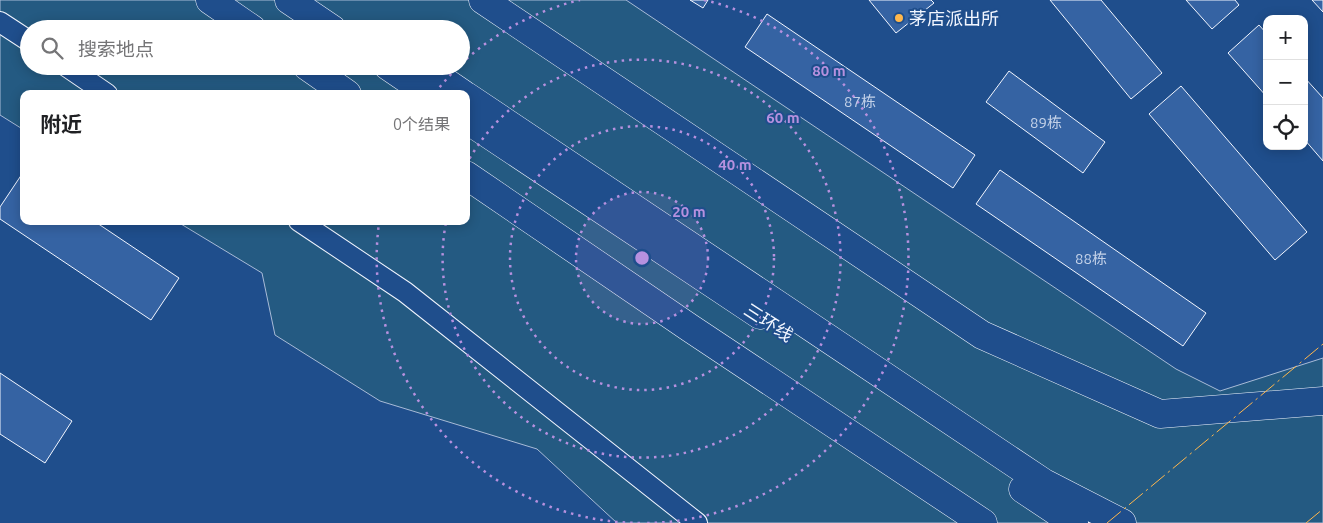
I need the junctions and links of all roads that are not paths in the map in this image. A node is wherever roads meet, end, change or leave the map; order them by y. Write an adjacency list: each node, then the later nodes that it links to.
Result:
1 (210, 0): 4 (main road)
2 (483, 0): 22 (main road)
3 (298, 6): 5 (main road); 6 (main road)
4 (239, 20)
5 (319, 20)
6 (328, 20)
7 (0, 22): 8 (street)
8 (20, 36)
9 (79, 75): 13 (street)
10 (320, 75): 14 (main road)
11 (401, 75): 15 (main road)
12 (435, 75): 16 (main road)
13 (101, 90)
14 (341, 90)
15 (423, 90)
16 (457, 90)
17 (470, 99): 23 (main road)
18 (470, 122): 27 (main road, 三环线)
19 (470, 178): 21 (main road)
20 (305, 225): 24 (street)
21 (690, 328): 25 (main road); 26 (main road)
22 (1323, 401)
23 (1044, 483): 28 (main road); 29 (main road)
24 (697, 523)
25 (956, 523)
26 (983, 523)
27 (1074, 523)
28 (1104, 523)
29 (1122, 523)

